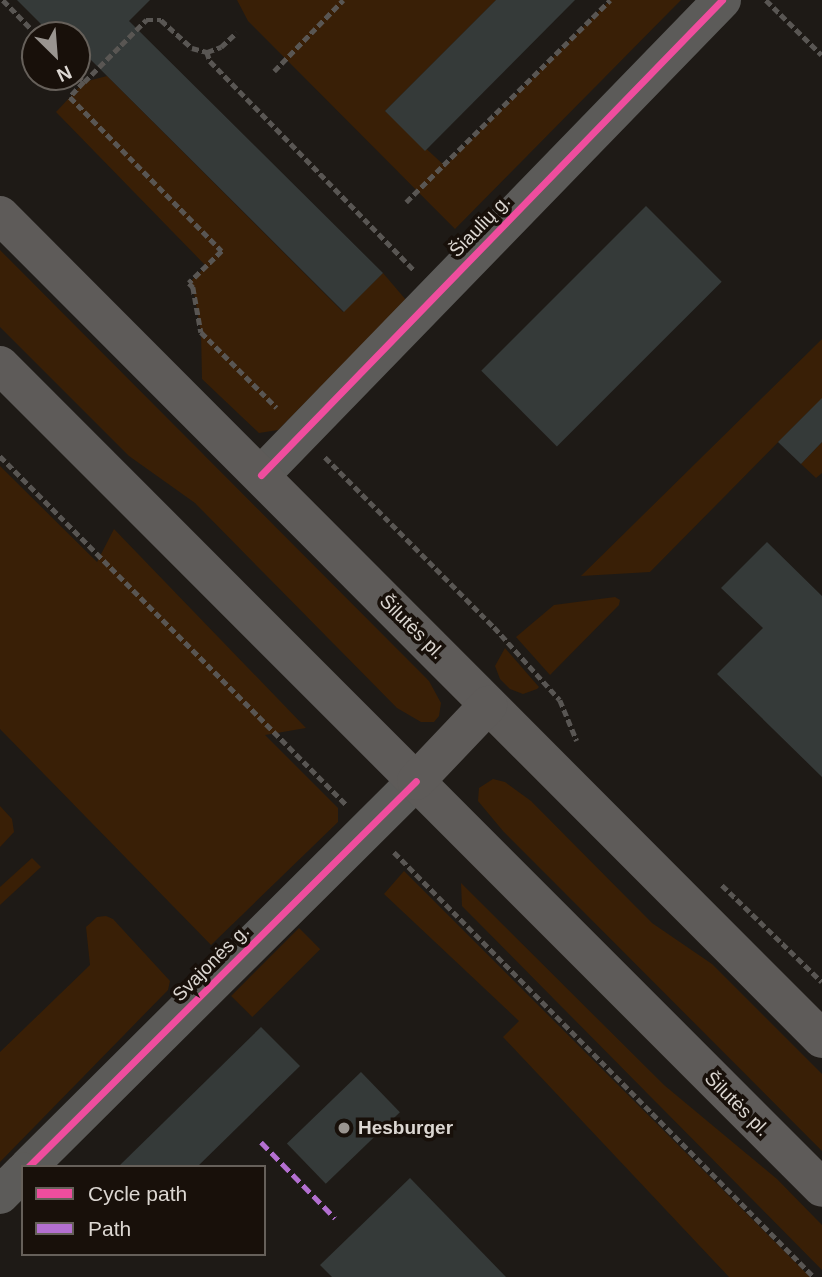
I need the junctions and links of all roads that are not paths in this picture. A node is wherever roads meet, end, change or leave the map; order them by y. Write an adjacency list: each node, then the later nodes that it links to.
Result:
1 (722, 0): 4 (street, Šiaulių g.)
2 (0, 215): 4 (main road, Šilutės pl.)
3 (0, 365): 6 (main road, Šilutės pl.)
4 (261, 475): 5 (main road, Šilutės pl.)
5 (488, 705): 6 (main road); 7 (main road, Šilutės pl.)
6 (416, 781): 8 (street, Svajonės g.); 10 (main road, Šilutės pl.)
7 (822, 1040)
8 (30, 1165)
9 (21, 1174): 11 (street)
10 (822, 1188)
11 (0, 1195)

